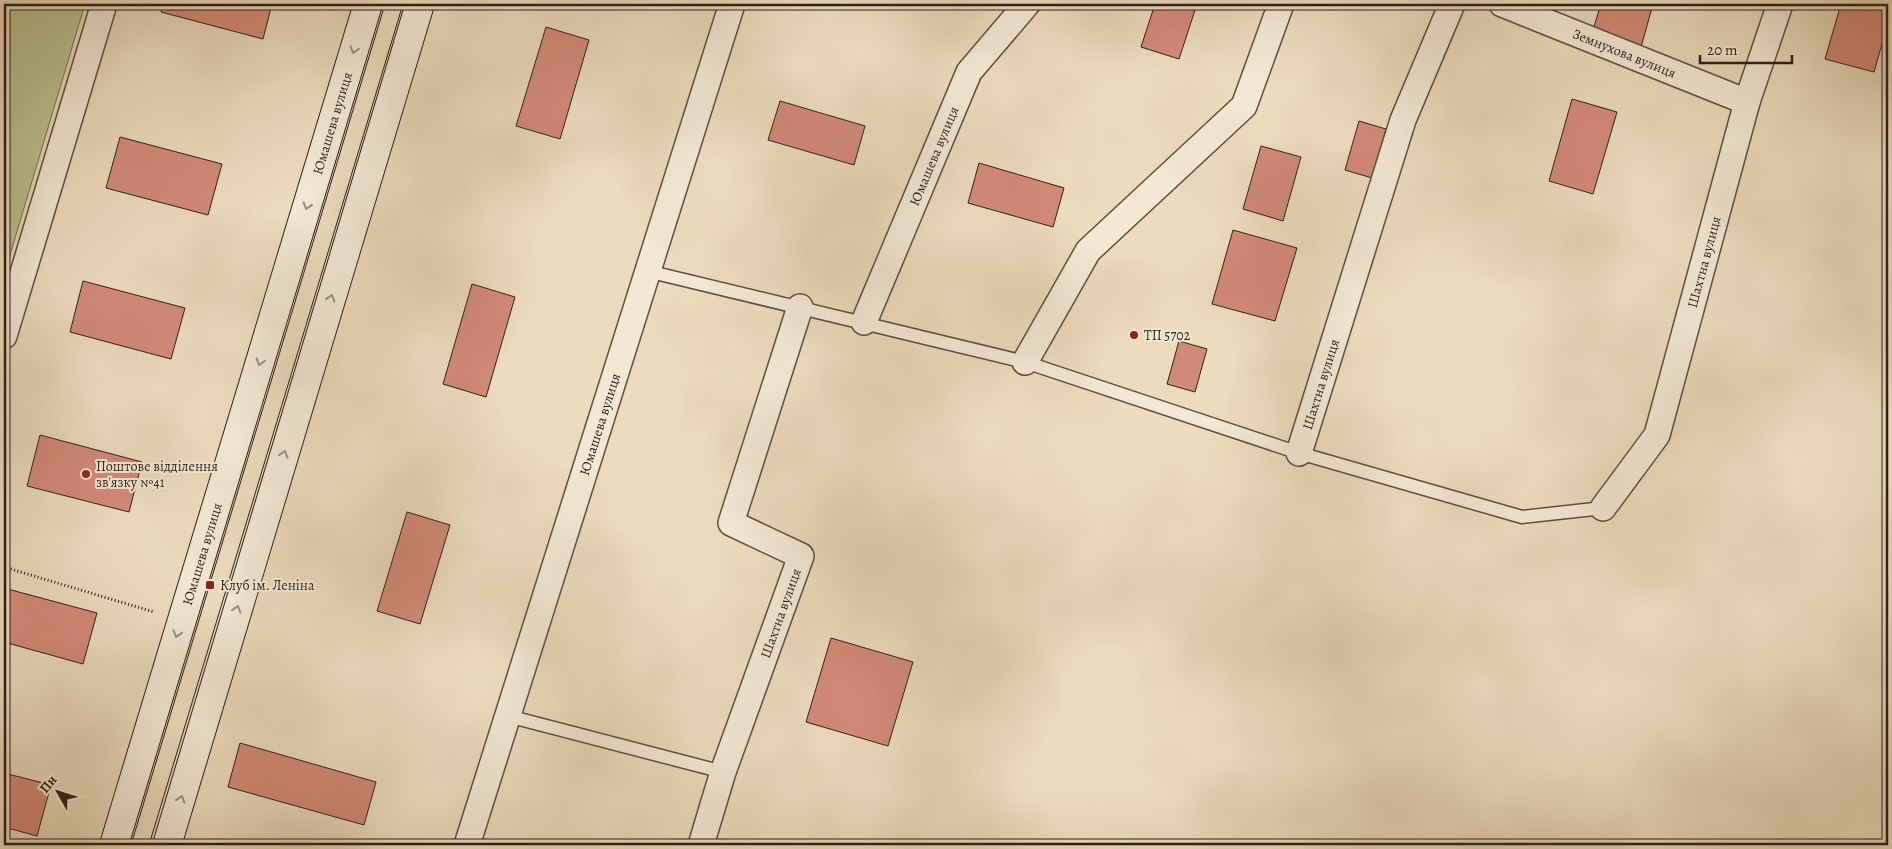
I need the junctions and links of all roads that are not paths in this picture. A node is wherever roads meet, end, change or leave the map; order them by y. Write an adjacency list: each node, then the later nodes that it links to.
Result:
1 (104, 4): 14 (street)
2 (368, 4): 20 (main road, Юмашева вулиця, one-way to 20)
3 (420, 4): 21 (main road, one-way to 3)
4 (732, 4): 11 (street, Юмашева вулиця)
5 (1027, 4): 13 (street, Юмашева вулиця)
6 (1281, 4): 15 (street)
7 (1452, 4): 16 (street, Шахтна вулиця)
8 (1502, 4): 10 (street, Земнухова вулиця)
9 (1780, 4): 10 (street, Шахтна вулиця)
10 (1747, 102): 17 (street, Шахтна вулиця)
11 (647, 271): 12 (lane); 18 (street, Юмашева вулиця)
12 (800, 307): 13 (lane); 19 (street, Шахтна вулиця)
13 (864, 322): 15 (lane)
14 (4, 336)
15 (1025, 362): 16 (lane)
16 (1299, 453): 17 (lane)
17 (1603, 508)
18 (508, 716): 19 (lane); 22 (street, Юмашева вулиця)
19 (723, 772): 23 (street, Шахтна вулиця)
20 (114, 845)
21 (167, 845)
22 (466, 845)
23 (701, 845)

